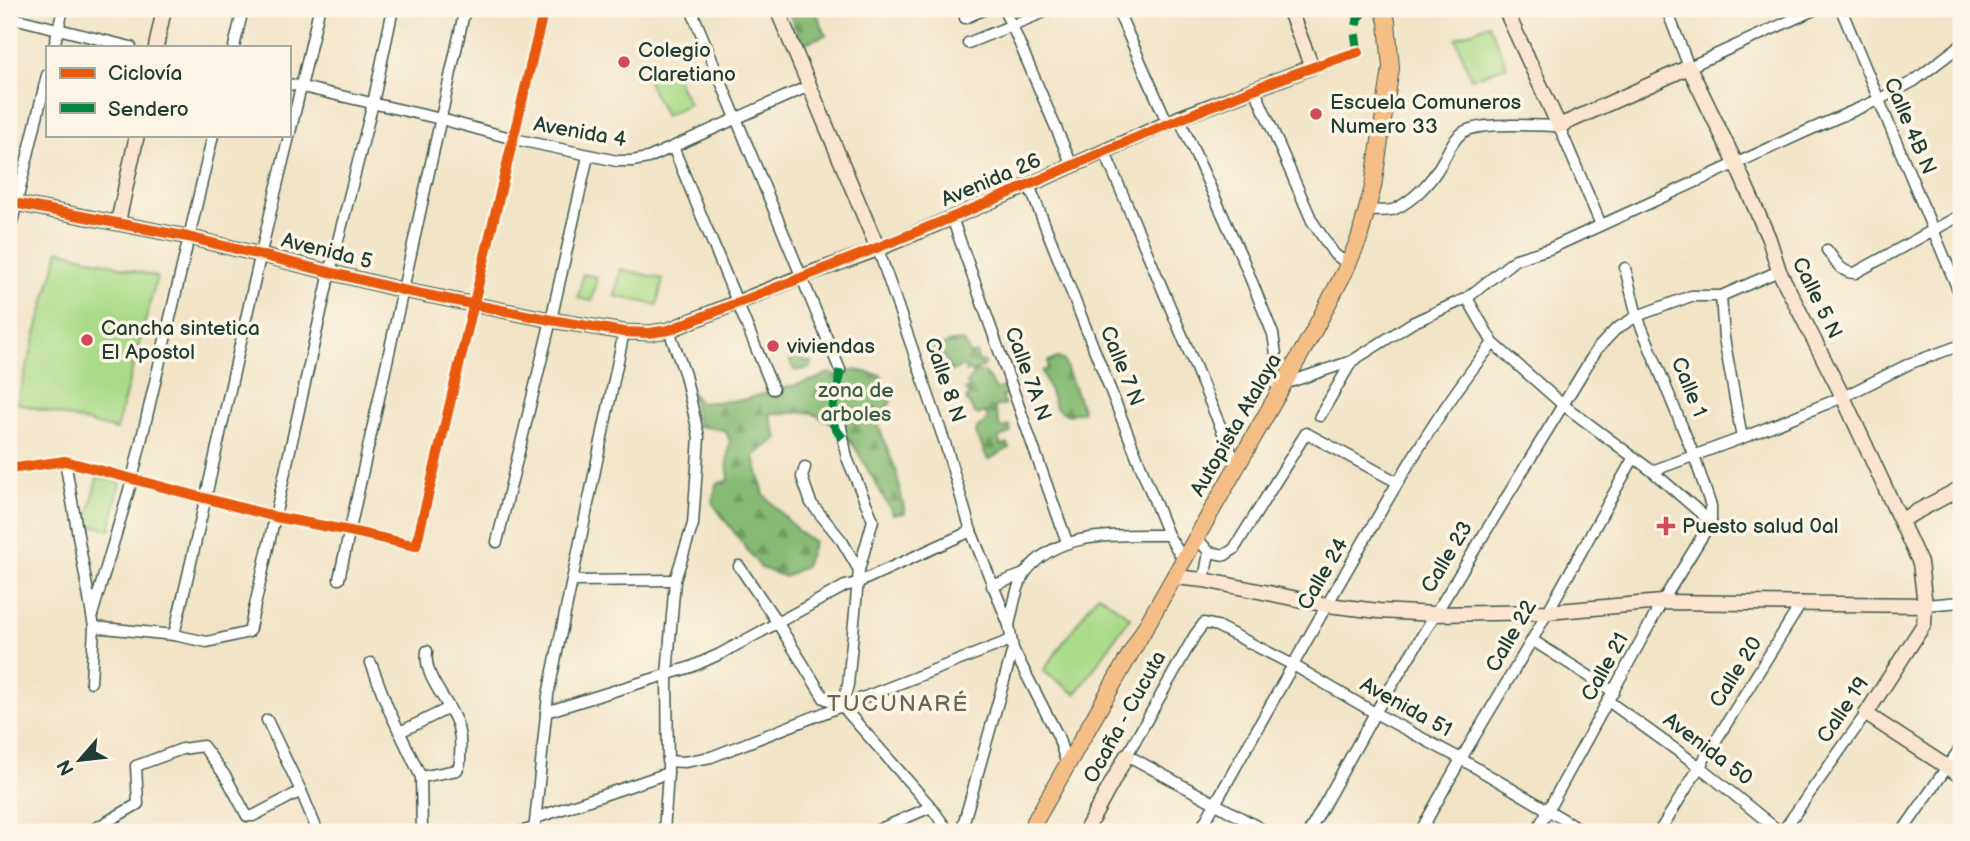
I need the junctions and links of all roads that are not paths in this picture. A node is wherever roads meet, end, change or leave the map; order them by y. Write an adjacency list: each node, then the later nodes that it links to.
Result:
1 (63, 9): 23 (street)
2 (164, 9): 28 (street)
3 (243, 9): 29 (street)
4 (319, 9): 36 (street)
5 (393, 9): 39 (street)
6 (466, 9): 42 (street)
7 (544, 9): 48 (street)
8 (691, 9): 41 (street)
9 (777, 9): 35 (street, Calle 8 N)
10 (985, 9): 21 (street)
11 (1003, 9): 22 (street)
12 (1052, 9): 22 (street)
13 (1117, 9): 40 (street)
14 (1289, 9): 31 (street)
15 (1383, 9): 56 (main road, Autopista Atalaya)
16 (1505, 9): 43 (street)
17 (1668, 9): 32 (street, Calle 5 N)
18 (1816, 9): 32 (street)
19 (1840, 9): 38 (street, Calle 4B N)
20 (9, 18): 23 (street)
21 (965, 18)
22 (1012, 26): 24 (street); 53 (street)
23 (59, 29): 26 (street); 27 (street)
24 (968, 43)
25 (1961, 45): 38 (street)
26 (54, 46)
27 (127, 46)
28 (156, 46)
29 (234, 46)
30 (1358, 52): 31 (street, Avenida 26)
31 (1312, 67): 37 (street, Avenida 26)
32 (1689, 67): 43 (street); 52 (street, Calle 5 N)
33 (46, 79): 55 (street)
34 (290, 84): 36 (street, Avenida 4)
35 (809, 86): 41 (street, Avenida 4); 64 (street, Calle 8 N)
36 (302, 87): 39 (street, Avenida 4); 46 (street)
37 (1255, 90): 40 (street, Avenida 26); 67 (street)
38 (1878, 100): 52 (street); 61 (street, Calle 4B N)
39 (373, 103): 42 (street, Avenida 4); 70 (street)
40 (1172, 117): 50 (street, Avenida 26); 86 (street)
41 (737, 118): 49 (street, Avenida 4); 71 (street)
42 (441, 119): 48 (street, Avenida 4); 72 (street)
43 (1559, 126): 56 (street); 60 (street)
44 (137, 136): 59 (street)
45 (213, 136): 63 (street)
46 (290, 136)
47 (290, 136): 66 (street)
48 (514, 139): 51 (street, Avenida 4); 77 (street)
49 (673, 147): 51 (street, Avenida 4); 76 (street)
50 (1104, 150): 53 (street, Avenida 26); 96 (street)
51 (588, 156): 79 (street)
52 (1736, 164): 60 (street); 69 (street, Calle 5 N)
53 (1072, 165): 54 (street, Avenida 26)
54 (1029, 185): 58 (street, Avenida 26); 109 (street, Calle 7 N)
55 (12, 203): 59 (street, Avenida 5); 62 (street)
56 (1368, 209): 67 (main road, Autopista Atalaya)
57 (1961, 215): 61 (street)
58 (952, 218): 64 (street, Avenida 26); 112 (street, Calle 7A N)
59 (118, 222): 63 (street, Avenida 5)
60 (1601, 225): 75 (street)
61 (1934, 229): 65 (street); 74 (street, Calle 4B N)
62 (9, 236)
63 (188, 237): 66 (street, Avenida 5); 100 (street)
64 (878, 248): 71 (street, Avenida 26); 108 (street, Calle 8 N)
65 (1827, 250)
66 (261, 254): 70 (street, Avenida 5); 103 (street)
67 (1348, 264): 86 (main road, Autopista Atalaya)
68 (1625, 268): 78 (street, Calle 1)
69 (1779, 271): 73 (street); 88 (street, Calle 5 N)
70 (330, 272): 72 (street, Avenida 5); 104 (street)
71 (803, 276): 76 (street, Avenida 26); 85 (street)
72 (402, 290): 77 (street, Avenida 5); 107 (street)
73 (1721, 296): 78 (street, Calle 23); 92 (street)
74 (1961, 297)
75 (1467, 298): 82 (street); 84 (street)
76 (737, 302): 80 (street, Avenida 26); 87 (street)
77 (474, 305): 79 (street, Avenida 5); 107 (street)
78 (1637, 316): 89 (street, Calle 23); 93 (street, Calle 1)
79 (551, 320): 81 (street, Avenida 5); 111 (street)
80 (668, 330): 81 (street, Avenida 26); 120 (street)
81 (630, 333): 122 (street)
82 (1493, 343): 89 (street); 101 (street, Calle 24)
83 (1961, 345): 88 (street)
84 (1352, 361): 86 (street); 90 (street)
85 (840, 370)
86 (1282, 388): 96 (main road, Autopista Atalaya)
87 (773, 389)
88 (1843, 397): 92 (street); 105 (street, Calle 5 N)
89 (1562, 404): 94 (street); 131 (street, Calle 23)
90 (1320, 416)
91 (840, 422): 116 (street)
92 (1742, 438): 93 (street)
93 (1694, 456): 99 (street); 106 (street, Calle 1)
94 (1634, 457): 99 (street); 130 (street, Calle 22)
95 (65, 461): 98 (street); 100 (street); 132 (street)
96 (1237, 466): 110 (main road, Autopista Atalaya)
97 (805, 467): 116 (street)
98 (9, 469)
99 (1652, 471): 106 (street)
100 (132, 480): 103 (street); 132 (street)
101 (1397, 482): 113 (street); 128 (street, Calle 24)
102 (1961, 488): 105 (street)
103 (207, 498): 104 (street); 137 (street)
104 (276, 517): 107 (street); 137 (street)
105 (1901, 520): 129 (street, Calle 5 N)
106 (1711, 522): 125 (street, Calle 21)
107 (350, 531): 119 (street)
108 (971, 531): 123 (street); 124 (street, Calle 8 N)
109 (1168, 535): 112 (street); 114 (street, Calle 7 N)
110 (1196, 537): 113 (street); 114 (main road, Autopista Atalaya)
111 (497, 542)
112 (1067, 542): 117 (street)
113 (1209, 552): 121 (street)
114 (1183, 559): 118 (main road, Autopista Atalaya)
115 (739, 566): 133 (street)
116 (859, 570): 123 (street)
117 (1024, 574): 124 (street); 135 (street)
118 (1174, 577): 121 (street); 156 (main road, Autopista Atalaya)
119 (339, 579)
120 (675, 580): 122 (street); 143 (street)
121 (1205, 580): 128 (street)
122 (573, 581): 148 (street)
123 (857, 583): 133 (street); 146 (street)
124 (992, 586): 135 (street, Calle 8 N)
125 (1662, 601): 126 (street); 130 (street); 145 (street, Calle 21)
126 (1802, 602): 129 (street); 159 (street, Calle 20)
127 (1961, 602): 129 (street)
128 (1327, 605): 131 (street); 142 (street, Calle 24)
129 (1925, 605): 150 (street, Calle 19)
130 (1547, 612): 131 (street); 138 (street, Calle 22)
131 (1435, 614): 149 (street, Calle 23)
132 (92, 615): 136 (street)
133 (777, 622): 143 (street); 146 (street)
134 (1205, 623): 142 (street, Avenida 51); 154 (street, Ocaña - Cucuta)
135 (1009, 625): 139 (street, Calle 8 N)
136 (94, 627): 137 (street); 144 (street)
137 (174, 635)
138 (1532, 640): 145 (street, Avenida 50); 155 (street, Calle 22)
139 (1012, 644): 146 (street); 156 (street, Calle 8 N); 174 (street)
140 (427, 651): 147 (street)
141 (371, 663): 152 (street)
142 (1293, 665): 149 (street, Avenida 51); 163 (street, Calle 24)
143 (667, 675): 148 (street); 158 (street)
144 (91, 682)
145 (1611, 697): 159 (street, Avenida 50); 165 (street, Calle 21)
146 (842, 706): 158 (street); 164 (street)
147 (449, 708): 152 (street); 161 (street)
148 (546, 712): 166 (street)
149 (1375, 713): 155 (street, Avenida 51); 179 (street, Calle 23)
150 (1866, 714): 157 (street); 184 (street, Calle 19)
151 (267, 720): 162 (street)
152 (400, 732): 161 (street)
153 (1961, 747): 157 (street)
154 (1127, 755): 163 (street); 176 (street, Ocaña - Cucuta)
155 (1461, 759): 165 (street, Avenida 51); 180 (street, Calle 22)
156 (1067, 765): 175 (main road, Autopista Atalaya)
157 (1947, 766): 160 (street); 185 (street)
158 (668, 767): 166 (street); 171 (street)
159 (1700, 767): 183 (street, Calle 20); 184 (street, Avenida 50)
160 (1961, 776)
161 (421, 777): 169 (street)
162 (301, 791): 167 (street); 168 (street)
163 (1215, 803): 177 (street, Calle 24); 178 (street)
164 (930, 807): 172 (street); 173 (street)
165 (1548, 811): 181 (street, Calle 21); 182 (street, Avenida 51)
166 (535, 826): 170 (street)
167 (89, 832)
168 (318, 832)
169 (422, 832)
170 (519, 832)
171 (664, 832)
172 (873, 832)
173 (949, 832)
174 (961, 832)
175 (1029, 832)
176 (1085, 832)
177 (1199, 832)
178 (1267, 832)
179 (1309, 832)
180 (1420, 832)
181 (1536, 832)
182 (1585, 832)
183 (1659, 832)
184 (1781, 832)
185 (1902, 832)

